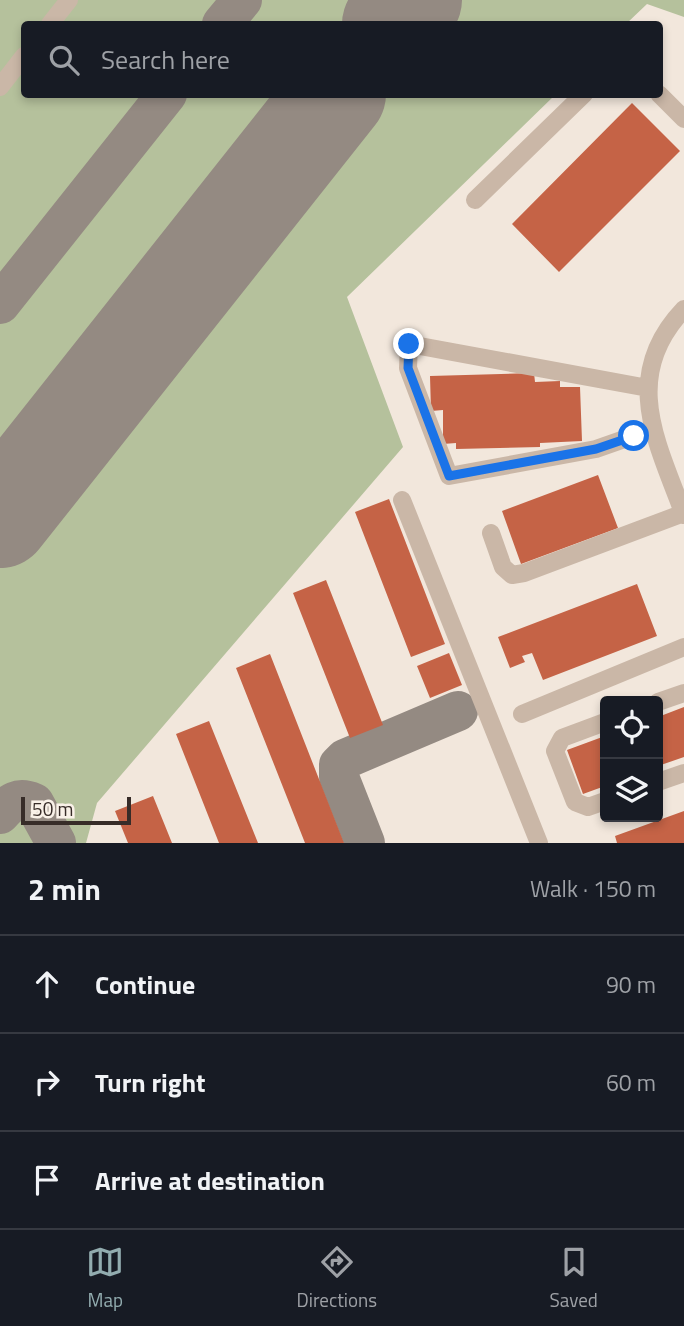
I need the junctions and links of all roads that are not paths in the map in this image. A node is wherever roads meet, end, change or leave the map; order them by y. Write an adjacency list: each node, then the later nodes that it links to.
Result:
1 (69, 0): 2 (street)
2 (52, 21)
3 (21, 60): 4 (street)
4 (0, 87)
5 (580, 98): 8 (street)
6 (663, 98): 7 (street)
7 (684, 120)
8 (475, 200)
9 (684, 309): 10 (street)
10 (648, 388): 11 (street); 11 (street)
11 (653, 429): 13 (street)
12 (402, 500): 23 (street)
13 (684, 514): 14 (street)
14 (491, 533)
15 (684, 647): 18 (street)
16 (684, 694): 17 (street)
17 (663, 700)
18 (522, 714)
19 (600, 724): 22 (street)
20 (684, 773): 21 (street)
21 (663, 780)
22 (600, 803)
23 (539, 843)

